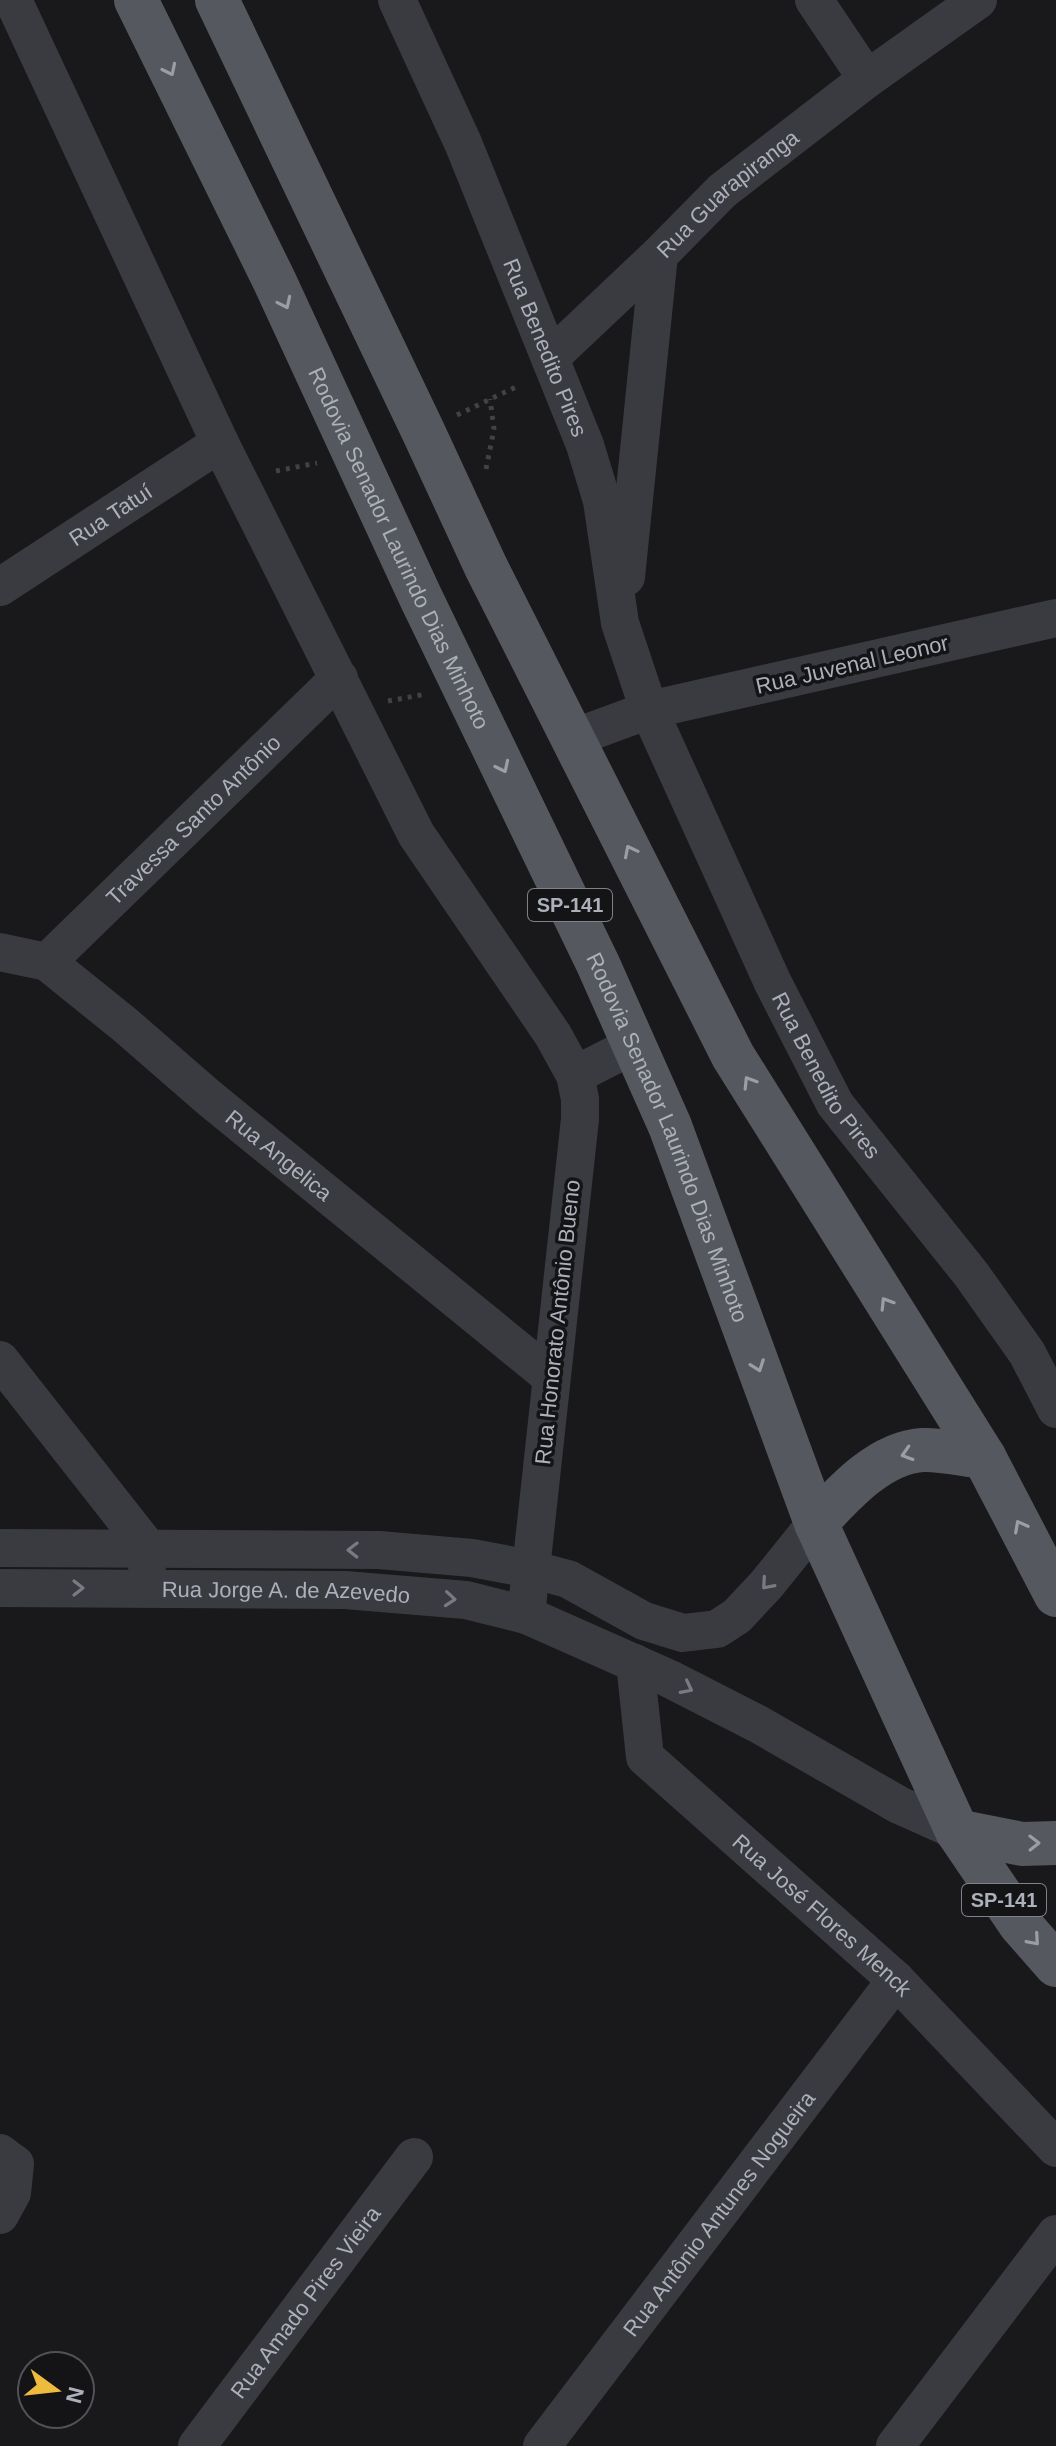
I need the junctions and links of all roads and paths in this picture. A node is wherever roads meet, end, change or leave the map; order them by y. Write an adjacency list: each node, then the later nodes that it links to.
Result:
1 (13, 0): 11 (street)
2 (136, 0): 12 (main road, Rodovia Senador Laurindo Dias Minhoto / SP-141, one-way to 12)
3 (217, 0): 10 (main road)
4 (397, 0): 9 (street, Rua Benedito Pires)
5 (814, 0): 7 (street)
6 (978, 0): 7 (street, Rua Guarapiranga)
7 (867, 79): 8 (street, Rua Guarapiranga)
8 (659, 255): 9 (street); 16 (street, Rua Guarapiranga)
9 (552, 364): 10 (path); 16 (street, Rua Benedito Pires)
10 (423, 431): 20 (main road)
11 (220, 443): 13 (street); 14 (street, Rua Tatuí)
12 (356, 456): 13 (path); 17 (main road, Rodovia Senador Laurindo Dias Minhoto / SP-141)
13 (239, 478): 18 (street)
14 (0, 587)
15 (1056, 618): 19 (street, Rua Juvenal Leonor)
16 (620, 623): 19 (street, Rua Benedito Pires)
17 (465, 688): 18 (path); 23 (main road, Rodovia Senador Laurindo Dias Minhoto / SP-141, one-way to 23)
18 (346, 692): 22 (street, Travessa Santo Antônio); 24 (street)
19 (649, 710): 20 (street); 27 (street, Rua Benedito Pires)
20 (573, 738): 28 (main road, one-way to 20)
21 (0, 952): 22 (street, Rua Angelica)
22 (47, 962): 26 (street, Rua Angelica)
23 (634, 1045): 24 (street); 29 (main road, Rodovia Senador Laurindo Dias Minhoto / SP-141, one-way to 29)
24 (575, 1075): 26 (street, Rua Honorato Antônio Bueno)
25 (0, 1360): 30 (street)
26 (550, 1376): 32 (street, Rua Honorato Antônio Bueno)
27 (1056, 1409)
28 (984, 1457): 29 (main road, one-way to 29); 35 (main road, one-way to 28)
29 (816, 1523): 32 (street, Rua Jorge A. de Azevedo, one-way to 32); 38 (main road, Rodovia Senador Laurindo Dias Minhoto / SP-141)
30 (147, 1547): 31 (street, Rua Jorge A. de Azevedo); 32 (street, Rua Jorge A. de Azevedo, one-way to 30); 34 (street)
31 (0, 1548)
32 (530, 1569): 36 (street, Rua Honorato Antônio Bueno)
33 (0, 1588): 34 (street, Rua Jorge A. de Azevedo, one-way to 34)
34 (148, 1588): 36 (street, Rua Jorge A. de Azevedo, one-way to 36)
35 (1056, 1595)
36 (526, 1615): 37 (street, Rua Jorge A. de Azevedo)
37 (635, 1663): 38 (street, Rua Jorge A. de Azevedo, one-way to 38); 41 (street, Rua José Flores Menck)
38 (957, 1831): 39 (main road, one-way to 39); 40 (main road, Rodovia Senador Laurindo Dias Minhoto / SP-141, one-way to 40)
39 (1056, 1843)
40 (1056, 1965)
41 (896, 1980): 42 (street, Rua José Flores Menck); 48 (street, Rua Antônio Antunes Nogueira)
42 (1056, 2148)
43 (414, 2157): 47 (street, Rua Amado Pires Vieira)
44 (7, 2159): 45 (street)
45 (0, 2215)
46 (1056, 2234): 49 (street)
47 (197, 2446)
48 (542, 2446)
49 (895, 2446)

